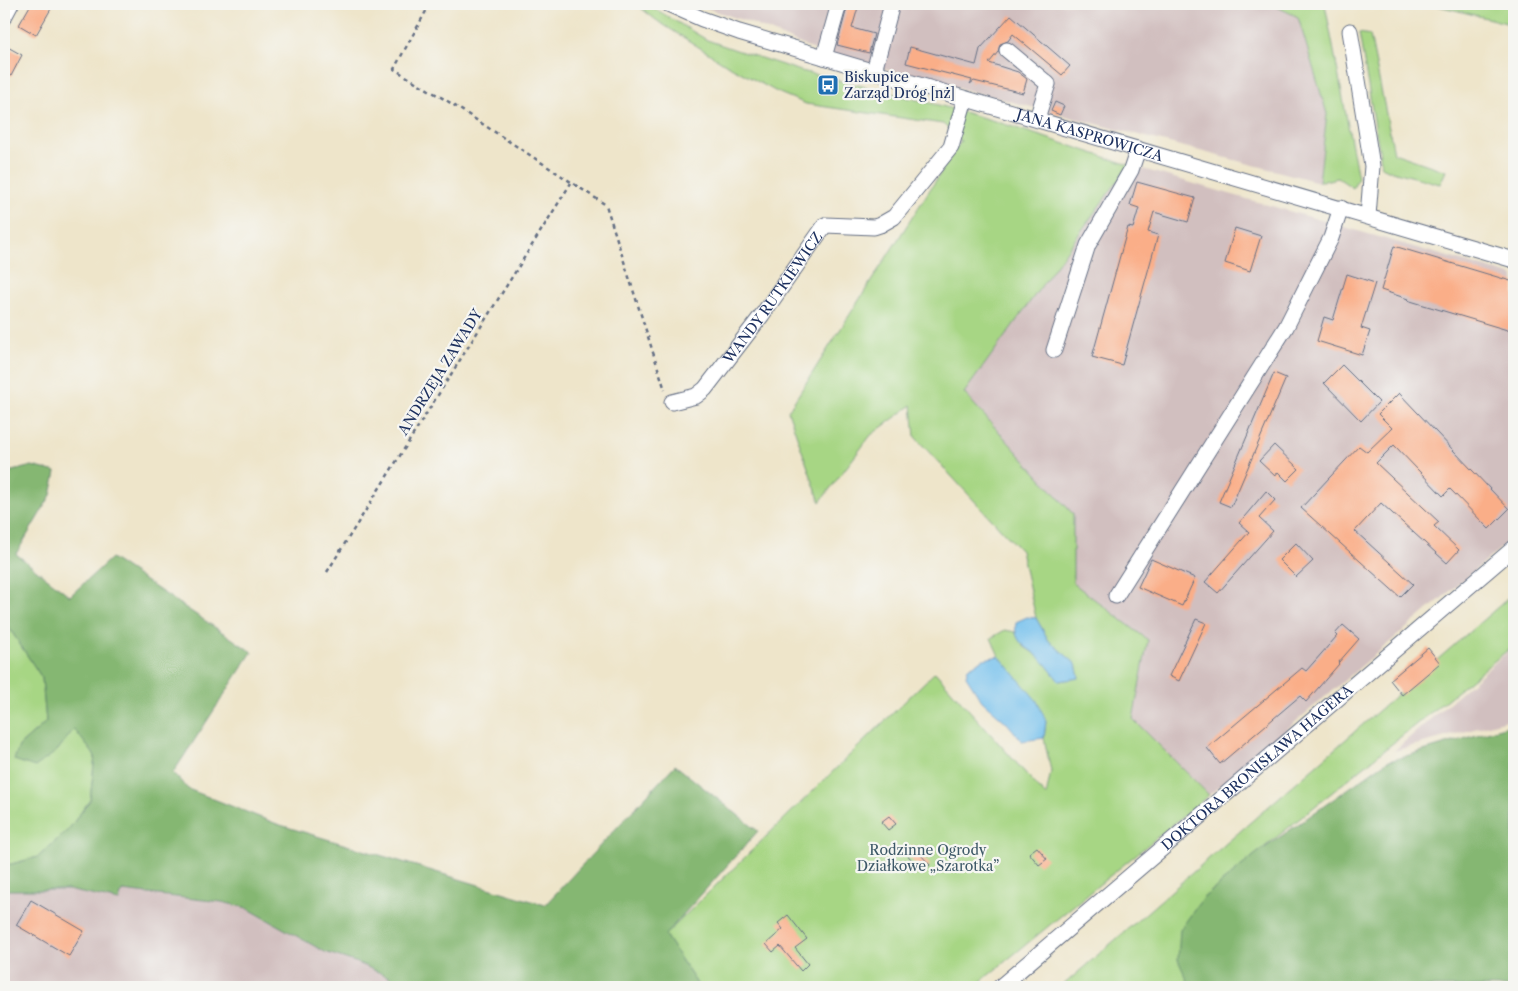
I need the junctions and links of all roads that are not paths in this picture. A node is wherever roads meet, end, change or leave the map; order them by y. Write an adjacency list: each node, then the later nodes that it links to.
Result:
1 (11, 4): 5 (street)
2 (668, 4): 8 (street, JANA KASPROWICZA)
3 (839, 4): 8 (street)
4 (892, 4): 9 (street)
5 (4, 17)
6 (1350, 31): 14 (street)
7 (1007, 50): 11 (street)
8 (824, 57): 9 (street, JANA KASPROWICZA)
9 (874, 72): 10 (street, JANA KASPROWICZA)
10 (965, 99): 11 (street, JANA KASPROWICZA); 17 (street, WANDY RUTKIEWICZ)
11 (1039, 120): 12 (street, JANA KASPROWICZA)
12 (1138, 149): 13 (street, JANA KASPROWICZA); 16 (street)
13 (1340, 208): 14 (street, JANA KASPROWICZA); 19 (street)
14 (1368, 216): 15 (street, JANA KASPROWICZA)
15 (1514, 260)
16 (1054, 350)
17 (672, 402)
18 (1514, 548): 20 (street, DOKTORA BRONISŁAWA HAGERA)
19 (1116, 596)
20 (1000, 987)

